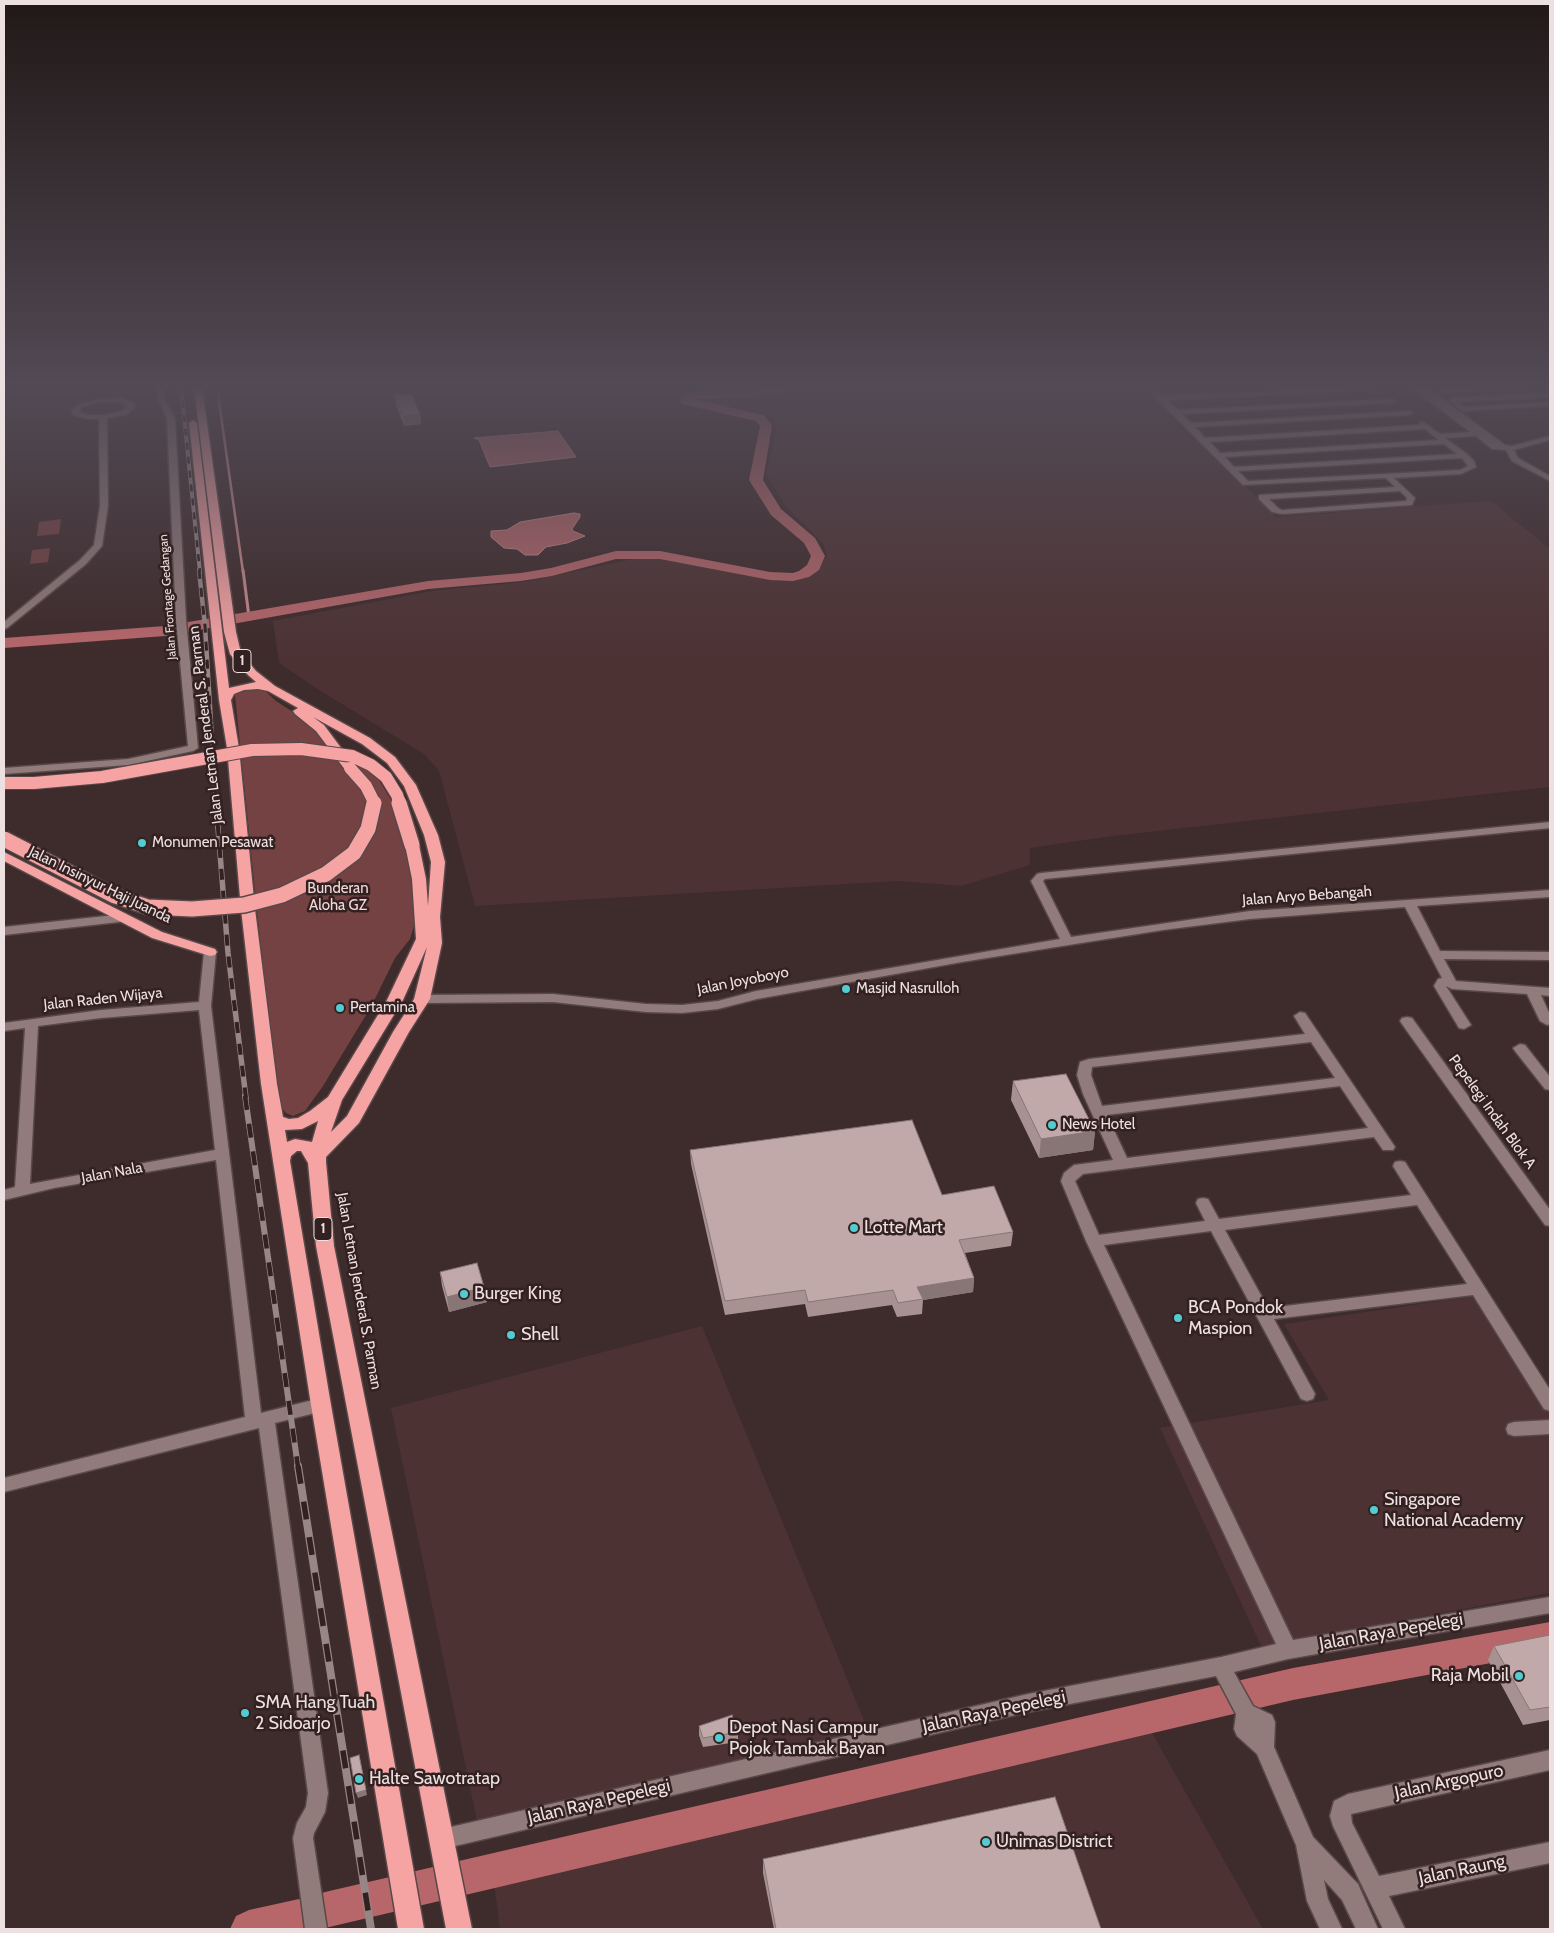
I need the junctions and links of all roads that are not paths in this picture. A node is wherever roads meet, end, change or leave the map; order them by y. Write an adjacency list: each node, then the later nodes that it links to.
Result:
1 (104, 477): 12 (street)
2 (174, 477): 15 (street, Jalan Frontage Gedangan)
3 (201, 477): 11 (highway, Jalan Letnan Jenderal S. Parman / 1)
4 (208, 477): 11 (highway, Jalan Letnan Jenderal S. Parman / 1)
5 (1240, 477): 8 (street)
6 (1348, 477): 8 (street)
7 (1389, 477): 9 (street)
8 (1246, 483): 10 (street)
9 (1402, 489): 10 (street); 10 (street)
10 (1262, 497)
11 (223, 621): 13 (highway, Jalan Letnan Jenderal S. Parman / 1); 14 (highway, Jalan Letnan Jenderal S. Parman / 1)
12 (4, 626)
13 (274, 690): 14 (highway); 18 (highway, bridge); 22 (highway, Jalan Letnan Jenderal S. Parman / 1)
14 (225, 700): 47 (highway, Jalan Letnan Jenderal S. Parman / 1)
15 (4, 771)
16 (4, 783): 25 (highway, bridge)
17 (1550, 825): 26 (street)
18 (4, 839)
19 (4, 856): 23 (highway, Jalan Insinyur Haji Juanda)
20 (1550, 893): 21 (street, Jalan Aryo Bebangah)
21 (1410, 905): 26 (street, Jalan Aryo Bebangah); 28 (street)
22 (434, 915): 25 (highway, Jalan Letnan Jenderal S. Parman / 1); 33 (highway)
23 (124, 918): 24 (street); 27 (highway, Jalan Insinyur Haji Juanda)
24 (4, 931)
25 (422, 939): 45 (highway, Jalan Letnan Jenderal S. Parman / 1)
26 (1067, 941): 33 (street, Jalan Joyoboyo)
27 (210, 952): 34 (street)
28 (1437, 955): 29 (street); 30 (street)
29 (1550, 956)
30 (1451, 984): 31 (street); 39 (street)
31 (1532, 991): 32 (street); 37 (street)
32 (1550, 992)
33 (422, 999): 51 (highway)
34 (205, 1006): 38 (street, Jalan Raden Wijaya); 50 (street)
35 (1300, 1016): 41 (street)
36 (1407, 1021): 59 (street, Pepelegi Indah Blok A)
37 (1547, 1021)
38 (32, 1023): 40 (street, Jalan Raden Wijaya); 55 (street)
39 (1464, 1025)
40 (4, 1027)
41 (1314, 1037): 43 (street); 46 (street)
42 (1520, 1048): 44 (street)
43 (1344, 1081): 46 (street); 48 (street)
44 (1550, 1086)
45 (334, 1100): 47 (highway); 51 (highway, Jalan Letnan Jenderal S. Parman / 1)
46 (1099, 1111): 52 (street)
47 (275, 1120): 53 (highway, Jalan Letnan Jenderal S. Parman / 1)
48 (1378, 1132): 49 (street); 52 (street)
49 (1388, 1147)
50 (222, 1154): 55 (street, Jalan Nala); 67 (street)
51 (317, 1158): 53 (highway); 75 (highway, Jalan Letnan Jenderal S. Parman / 1)
52 (1122, 1163): 61 (street)
53 (281, 1166): 66 (highway, Jalan Letnan Jenderal S. Parman / 1)
54 (1400, 1166): 57 (street)
55 (22, 1191): 56 (street, Jalan Nala)
56 (4, 1196)
57 (1421, 1198): 60 (street); 62 (street)
58 (1203, 1203): 60 (street)
59 (1550, 1221)
60 (1216, 1225): 61 (street); 63 (street)
61 (1094, 1241): 72 (street)
62 (1478, 1289): 63 (street); 65 (street)
63 (1265, 1314): 64 (street)
64 (1307, 1394)
65 (1550, 1404)
66 (321, 1405): 67 (street); 80 (highway, Jalan Letnan Jenderal S. Parman / 1)
67 (260, 1421): 70 (street); 81 (street)
68 (1550, 1427): 69 (street)
69 (1514, 1429)
70 (4, 1485)
71 (1550, 1606): 72 (street, Jalan Raya Pepelegi)
72 (1288, 1650): 73 (street, Jalan Raya Pepelegi)
73 (1224, 1672): 75 (street, Jalan Raya Pepelegi); 76 (street)
74 (1550, 1760): 78 (street, Jalan Argopuro)
75 (442, 1839): 79 (highway, Jalan Letnan Jenderal S. Parman / 1)
76 (1306, 1844): 82 (street); 83 (street)
77 (1550, 1852): 78 (street, Jalan Raung)
78 (1375, 1888): 84 (street)
79 (457, 1919)
80 (410, 1923)
81 (316, 1929)
82 (1330, 1929)
83 (1367, 1929)
84 (1394, 1929)

